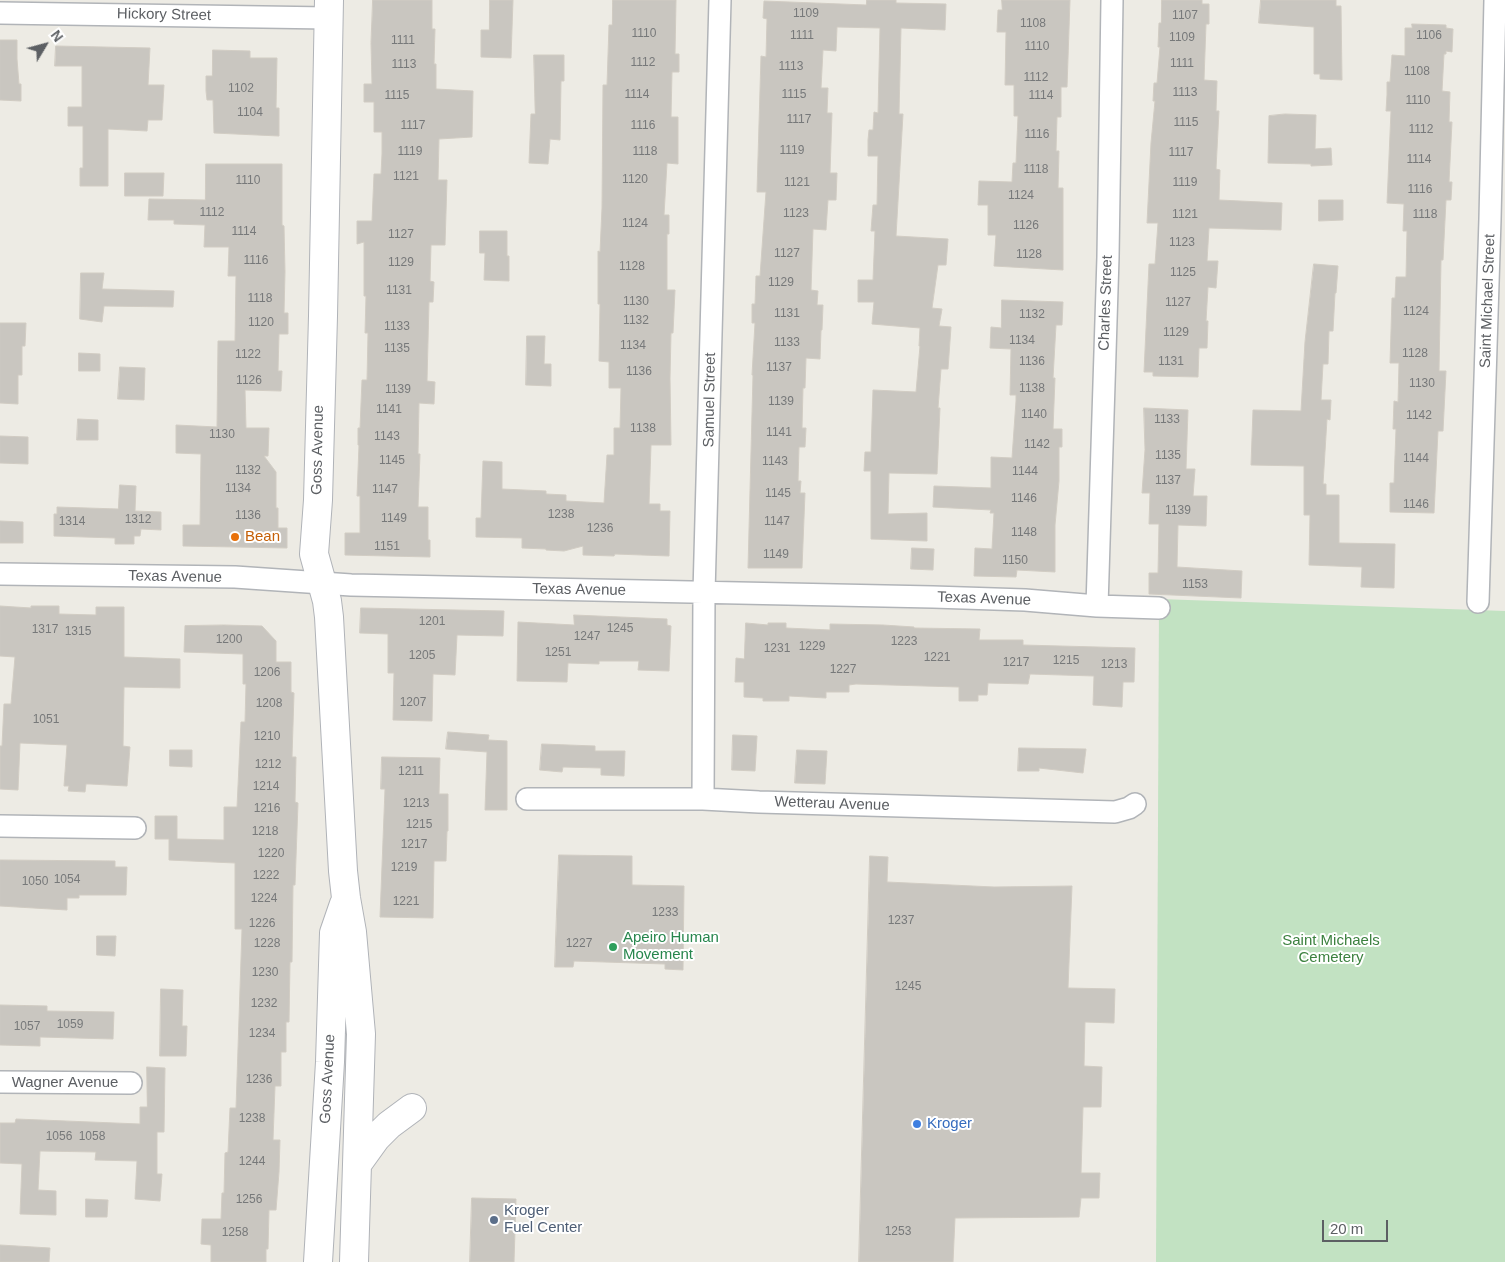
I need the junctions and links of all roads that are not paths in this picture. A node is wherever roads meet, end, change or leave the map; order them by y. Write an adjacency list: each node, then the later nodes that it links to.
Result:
1 (720, 0): 9 (street, Samuel Street)
2 (1112, 0): 11 (street, Charles Street)
3 (1494, 0): 6 (street, Saint Michael Street)
4 (328, 9): 5 (street, Hickory Street); 8 (main road, Goss Avenue)
5 (0, 13)
6 (1498, 222): 10 (street, Saint Michael Street)
7 (0, 574): 8 (street, Texas Avenue)
8 (322, 582): 9 (street, Texas Avenue); 18 (main road, Goss Avenue)
9 (704, 593): 11 (street, Texas Avenue); 14 (street, Samuel Street)
10 (1478, 602)
11 (1097, 606): 12 (street, Texas Avenue)
12 (1159, 608)
13 (527, 799): 14 (street, Wetterau Avenue)
14 (703, 799): 15 (street, Wetterau Avenue)
15 (1135, 804)
16 (0, 826): 17 (street)
17 (135, 828)
18 (346, 898): 22 (main road, Goss Avenue); 23 (main road, Goss Avenue)
19 (0, 1082): 20 (street, Wagner Avenue)
20 (131, 1083)
21 (412, 1108): 22 (main road)
22 (358, 1163): 24 (main road, Goss Avenue)
23 (318, 1262)
24 (354, 1262)

